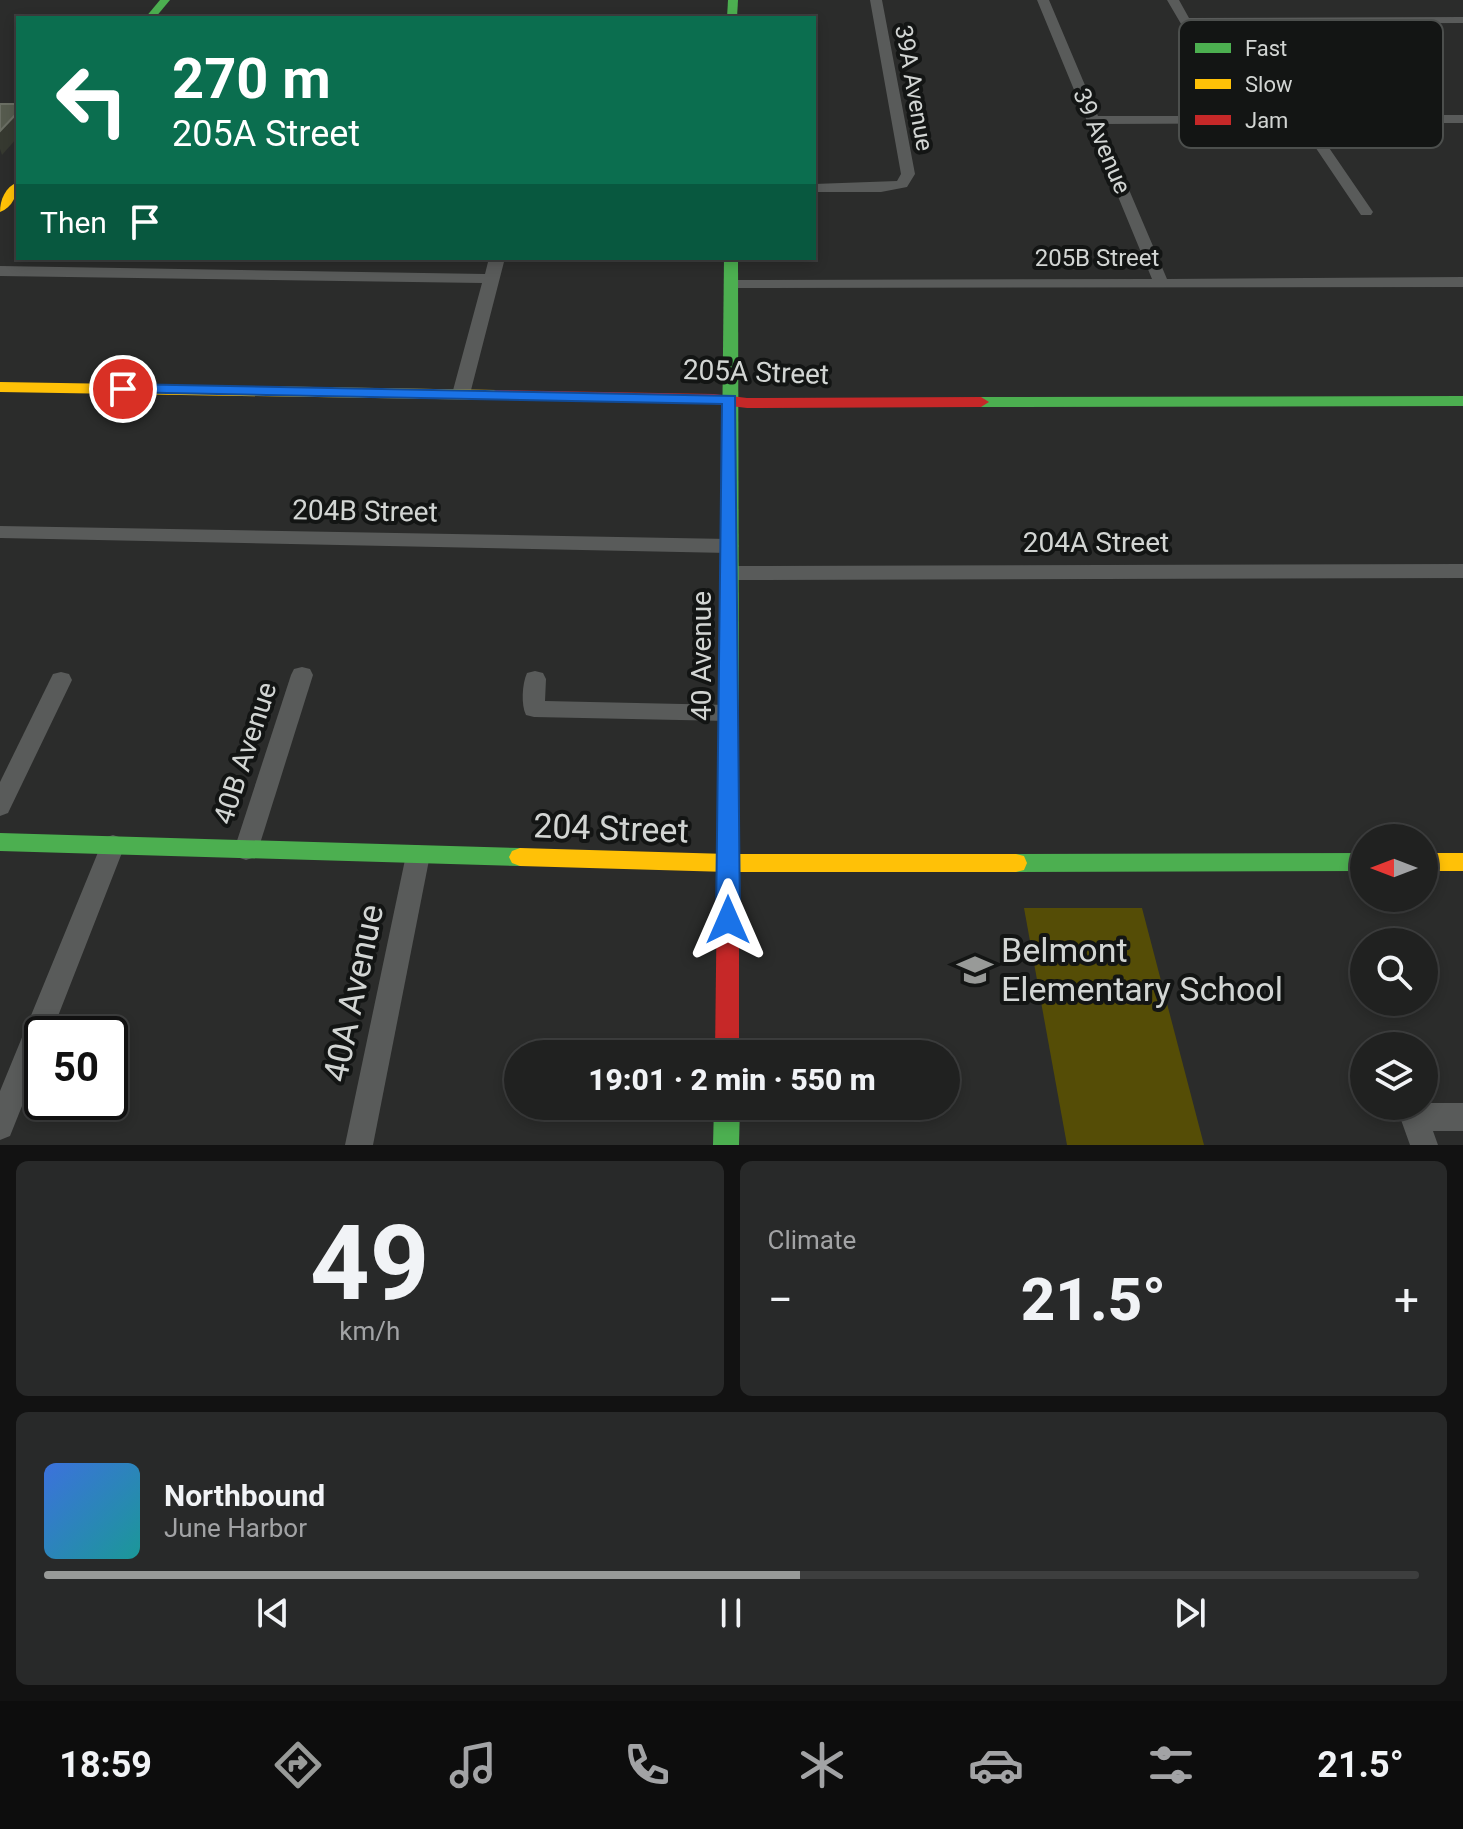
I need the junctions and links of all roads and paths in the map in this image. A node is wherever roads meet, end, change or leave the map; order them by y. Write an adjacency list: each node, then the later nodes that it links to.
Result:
1 (165, 0): 5 (street)
2 (876, 0): 13 (street, 39A Avenue)
3 (1043, 0): 9 (street, 39 Avenue)
4 (1173, 0): 6 (street)
5 (152, 16)
6 (1185, 20)
7 (1443, 20): 8 (street)
8 (1463, 20)
9 (1093, 120): 10 (street); 20 (street, 39 Avenue)
10 (1179, 120)
11 (1322, 148): 15 (street)
12 (16, 188): 14 (street)
13 (816, 188)
14 (0, 208)
15 (1366, 212)
16 (496, 260): 19 (street)
17 (731, 260): 22 (street, 40 Avenue)
18 (0, 271): 19 (street)
19 (491, 279): 24 (street)
20 (1161, 282): 21 (street, 205B Street); 22 (street, 205B Street)
21 (1463, 282)
22 (731, 285): 25 (street, 40 Avenue)
23 (0, 387): 24 (street, 205A Street)
24 (461, 394): 25 (street, 205A Street)
25 (730, 400): 26 (street, 205A Street); 28 (street, 40 Avenue)
26 (1463, 401)
27 (0, 532): 28 (street, 204B Street)
28 (729, 546): 30 (street, 40 Avenue)
29 (1463, 571): 30 (street, 204A Street)
30 (729, 573): 34 (street, 40 Avenue)
31 (302, 675): 38 (street, 40B Avenue)
32 (535, 679): 34 (street)
33 (61, 680): 35 (street)
34 (728, 713): 43 (street, 40 Avenue)
35 (0, 806)
36 (0, 842): 37 (street, 204 Street)
37 (113, 845): 38 (street, 204 Street); 47 (street)
38 (246, 850): 39 (street, 204 Street)
39 (418, 855): 43 (street, 204 Street); 48 (street, 40A Avenue)
40 (1350, 862): 43 (street, 204 Street)
41 (1438, 862): 42 (street)
42 (1463, 862)
43 (728, 863): 44 (street, 40 Avenue)
44 (727, 1040)
45 (1463, 1117): 50 (street)
46 (727, 1120): 49 (street)
47 (0, 1126)
48 (359, 1145)
49 (726, 1145)
50 (1424, 1145)

